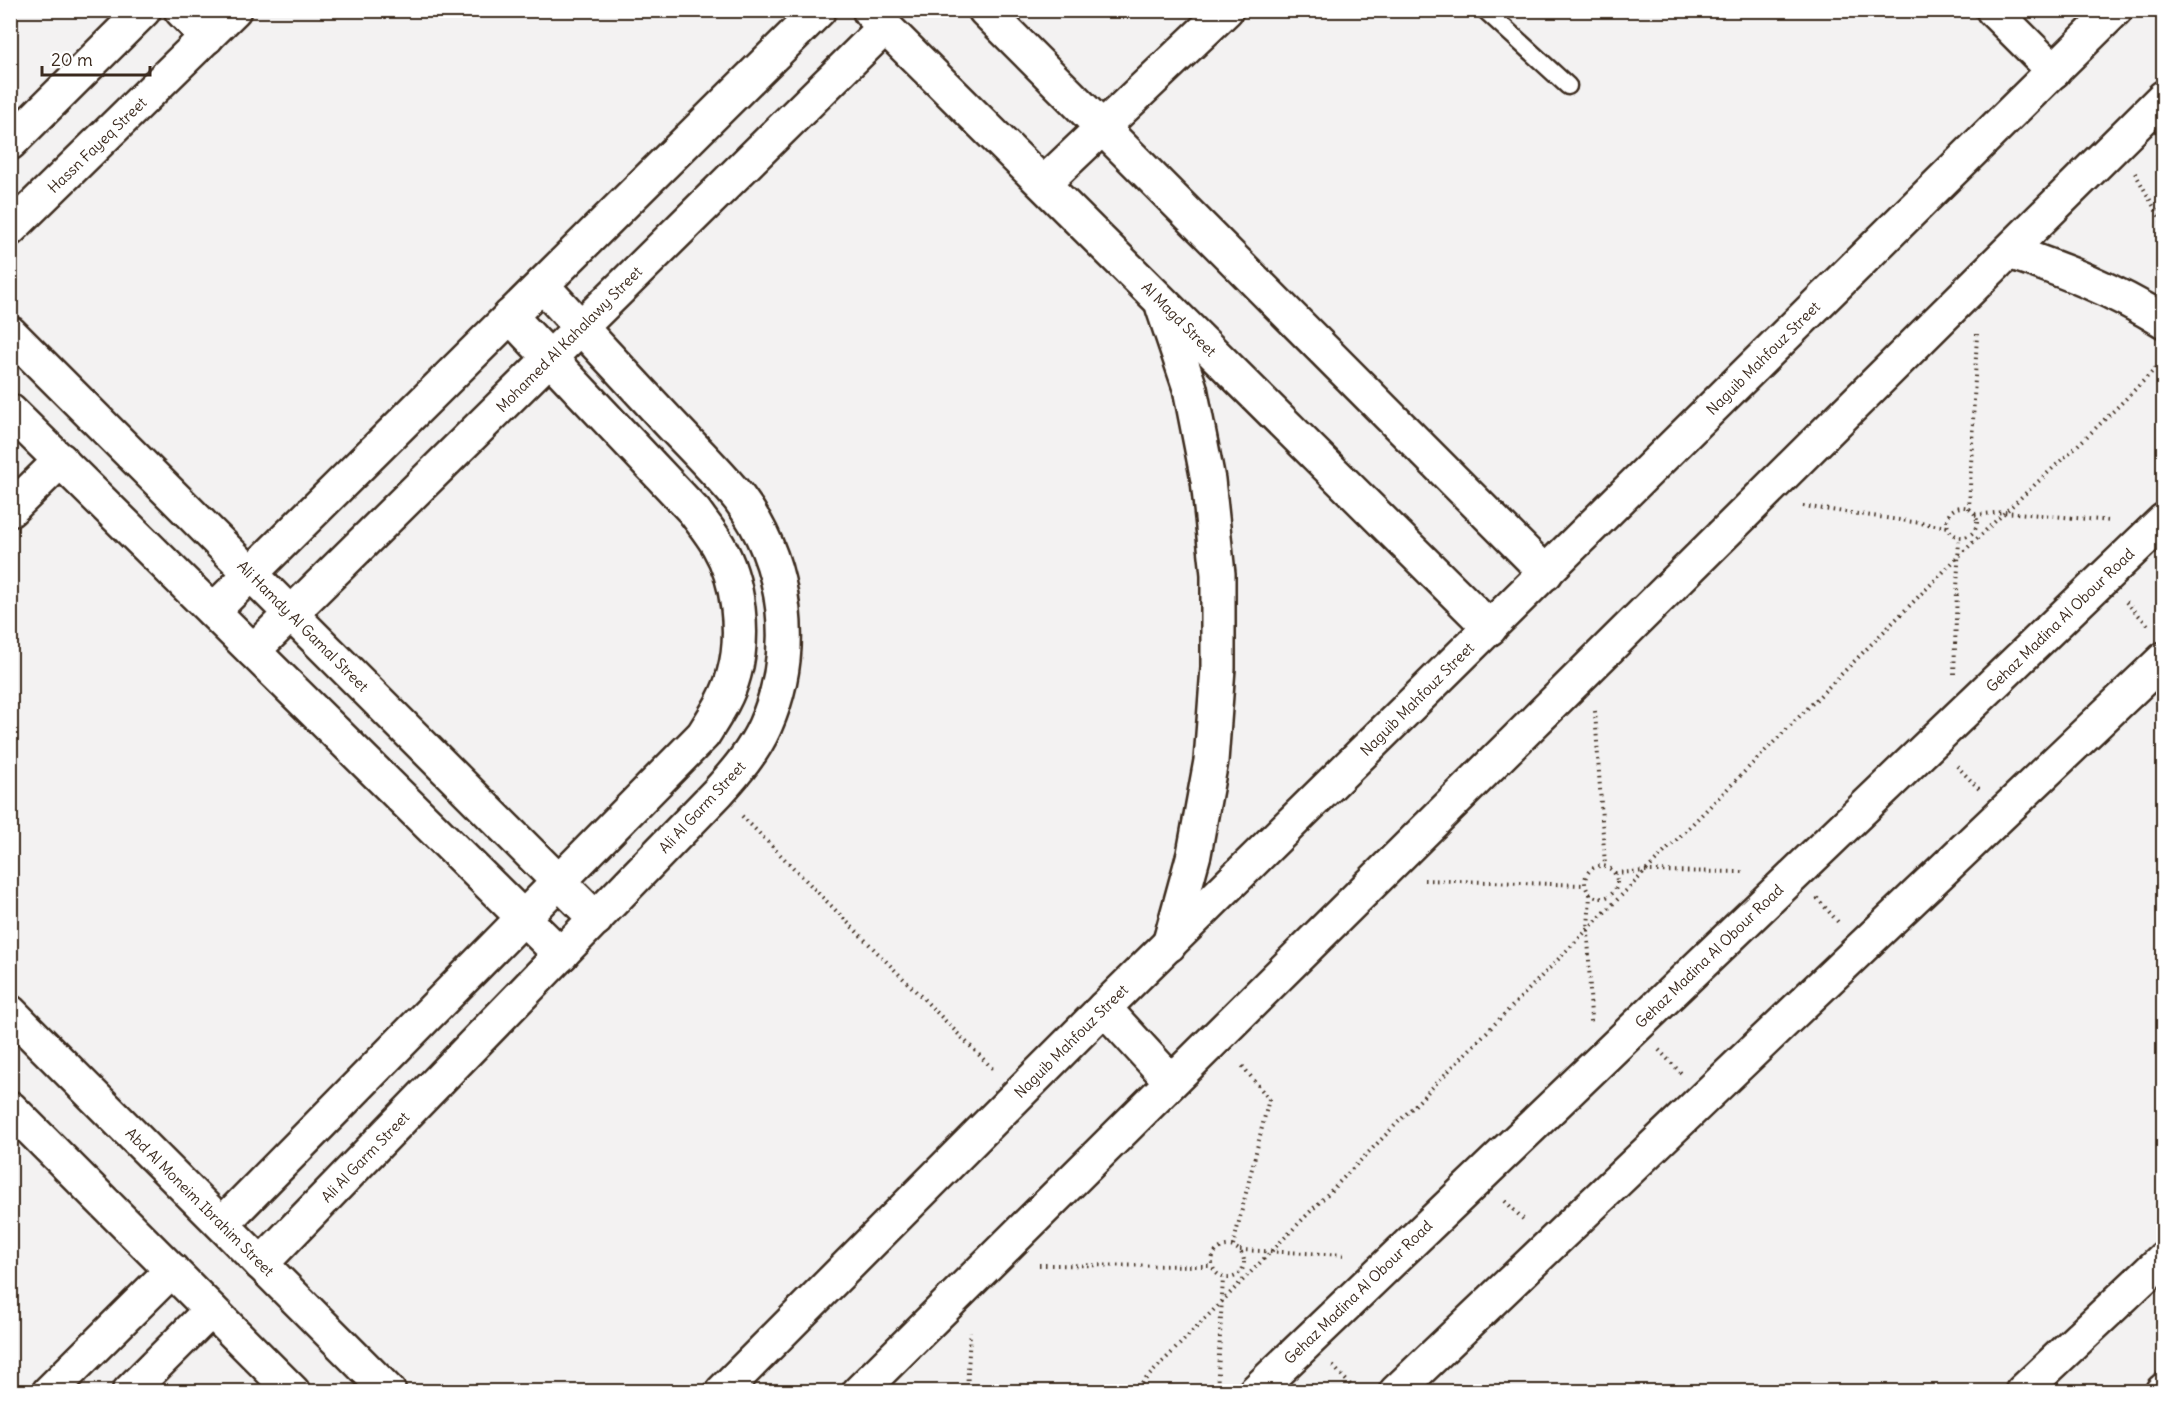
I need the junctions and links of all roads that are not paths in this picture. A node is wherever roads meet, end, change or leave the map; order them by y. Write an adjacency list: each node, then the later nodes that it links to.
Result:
1 (144, 10): 16 (street)
2 (181, 10): 11 (street)
3 (234, 10): 11 (street, Hassn Fayeq Street)
4 (819, 10): 20 (street)
5 (985, 10): 15 (street)
6 (1226, 10): 15 (street)
7 (1485, 10): 13 (lane)
8 (1993, 10): 12 (street)
9 (2115, 10): 12 (street, Naguib Mahfouz Street)
10 (877, 19): 17 (street, Al Magd Street); 24 (street, Mohamed Al Kahalawy Street)
11 (207, 37): 18 (street, Hassn Fayeq Street)
12 (2054, 71): 32 (street, Naguib Mahfouz Street)
13 (1568, 86)
14 (2163, 97): 19 (street)
15 (1102, 127): 17 (street); 32 (street)
16 (10, 143)
17 (1044, 183): 21 (street, Al Magd Street)
18 (10, 229)
19 (2010, 252): 23 (street); 47 (street)
20 (542, 285): 22 (street); 24 (street, Ali Al Garm Street)
21 (1161, 300): 35 (street, Al Magd Street); 43 (street)
22 (510, 316): 26 (street); 31 (street)
23 (2163, 321)
24 (581, 328): 26 (street, Mohamed Al Kahalawy Street); 39 (street, Ali Al Garm Street)
25 (10, 333): 31 (street, Ali Hamdy Al Gamal Street)
26 (550, 358): 34 (street, Mohamed Al Kahalawy Street); 38 (street)
27 (10, 411): 28 (street)
28 (61, 460): 29 (street); 33 (street)
29 (10, 510)
30 (2161, 522): 60 (street, Gehaz Madina Al Obour Road)
31 (251, 573): 33 (street); 34 (street, Ali Hamdy Al Gamal Street)
32 (1546, 573): 35 (street, Naguib Mahfouz Street)
33 (213, 611): 37 (street)
34 (291, 614): 37 (street, Mohamed Al Kahalawy Street); 40 (street, Ali Hamdy Al Gamal Street)
35 (1490, 628): 43 (street, Naguib Mahfouz Street)
36 (2160, 646): 61 (street)
37 (253, 651): 41 (street)
38 (734, 673): 39 (street); 40 (street)
39 (779, 689): 42 (street, Ali Al Garm Street)
40 (558, 881): 41 (street); 42 (street, Ali Hamdy Al Gamal Street)
41 (523, 917): 44 (street); 49 (street)
42 (596, 919): 44 (street, Ali Al Garm Street)
43 (1169, 945): 45 (street, Naguib Mahfouz Street)
44 (561, 955): 51 (street, Ali Al Garm Street)
45 (1104, 1008): 47 (street); 58 (street, Naguib Mahfouz Street)
46 (10, 1012): 49 (street, Abd Al Moneim Ibrahim Street)
47 (1171, 1081): 59 (street)
48 (10, 1108): 52 (street)
49 (222, 1224): 51 (street, Abd Al Moneim Ibrahim Street)
50 (2163, 1258): 62 (street)
51 (261, 1264): 57 (street, Abd Al Moneim Ibrahim Street)
52 (172, 1270): 53 (street); 54 (street)
53 (211, 1310): 55 (street); 56 (street)
54 (50, 1392)
55 (129, 1392)
56 (293, 1392)
57 (389, 1392)
58 (722, 1392)
59 (859, 1392)
60 (1255, 1392)
61 (1396, 1392)
62 (2022, 1392)

